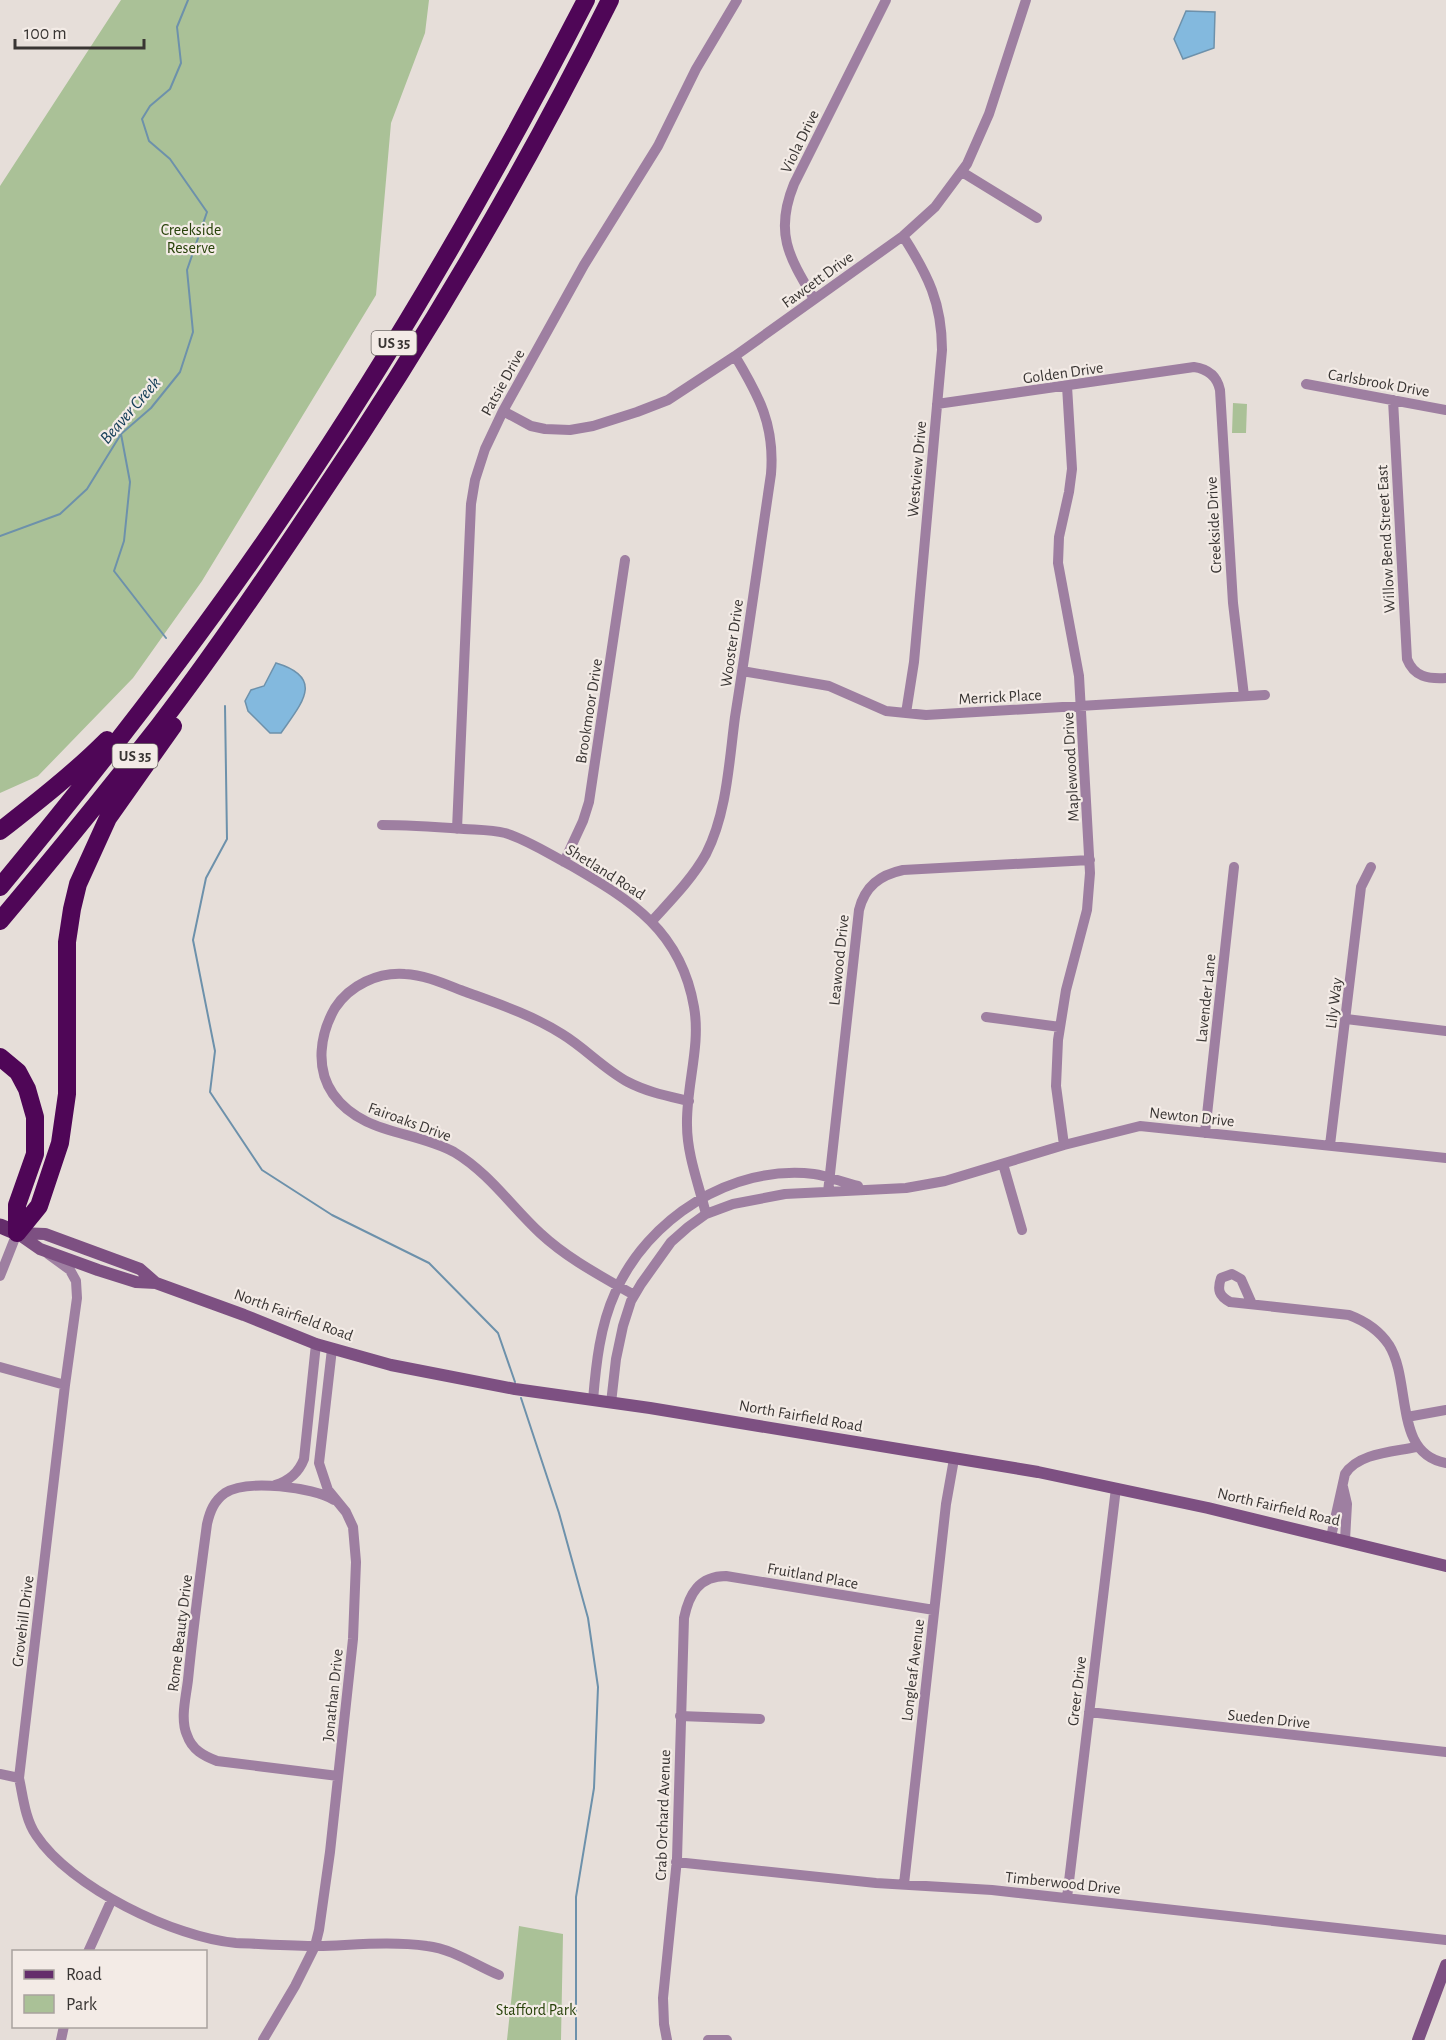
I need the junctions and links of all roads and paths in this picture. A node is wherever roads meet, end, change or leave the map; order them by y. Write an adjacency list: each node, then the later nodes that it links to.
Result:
1 (586, 0): 20 (highway, US 35)
2 (610, 0): 19 (highway, US 35)
3 (736, 0): 17 (street, Patsie Drive)
4 (886, 0): 9 (street, Viola Drive)
5 (1026, 0): 6 (street, Fawcett Drive)
6 (962, 172): 7 (street); 8 (street, Fawcett Drive)
7 (1037, 218)
8 (903, 236): 9 (street, Fawcett Drive); 15 (street, Westview Drive)
9 (814, 300): 10 (street, Fawcett Drive)
10 (735, 356): 17 (street, Fawcett Drive); 21 (street, Wooster Drive)
11 (1194, 367): 13 (street, Golden Drive); 24 (street, Creekside Drive)
12 (1306, 384): 14 (street, Carlsbrook Drive)
13 (1067, 386): 15 (street, Golden Drive); 25 (street, Maplewood Drive)
14 (1393, 400): 16 (street, Carlsbrook Drive); 22 (street, Willow Bend Street East)
15 (937, 404): 26 (street, Westview Drive)
16 (1446, 410)
17 (503, 411): 28 (street, Patsie Drive)
18 (626, 560): 31 (street, Brookmoor Drive)
19 (262, 584): 35 (highway, US 35); 53 (highway)
20 (174, 668): 29 (highway); 34 (highway, US 35)
21 (742, 671): 26 (street, Merrick Place); 36 (street, Wooster Drive)
22 (1446, 678)
23 (1265, 695): 24 (street, Merrick Place)
24 (1244, 696): 25 (street, Merrick Place)
25 (1082, 706): 26 (street, Merrick Place); 30 (street, Maplewood Drive)
26 (906, 713)
27 (382, 825): 28 (street, Shetland Road)
28 (457, 829): 31 (street, Shetland Road)
29 (0, 831)
30 (1090, 860): 39 (street, Maplewood Drive); 48 (street, Leawood Drive)
31 (564, 862): 36 (street, Shetland Road)
32 (1234, 867): 43 (street, Lavender Lane)
33 (1371, 867): 38 (street, Lily Way)
34 (0, 887)
35 (0, 921)
36 (652, 921): 42 (street, Shetland Road)
37 (986, 1017): 39 (street)
38 (1346, 1019): 40 (street); 45 (street, Lily Way)
39 (1060, 1027): 44 (street, Maplewood Drive)
40 (1446, 1030)
41 (0, 1057): 53 (highway)
42 (688, 1101): 51 (street, Shetland Road); 58 (street, Fairoaks Drive)
43 (1205, 1132): 44 (street, Newton Drive); 45 (street, Newton Drive)
44 (1064, 1145): 47 (street, Newton Drive)
45 (1330, 1145): 46 (street, Newton Drive)
46 (1446, 1158)
47 (1003, 1164): 49 (street, Newton Drive); 54 (street)
48 (829, 1179): 49 (street, Newton Drive); 50 (street, Leawood Drive); 51 (street, Newton Drive)
49 (870, 1190): 50 (street, Newton Drive)
50 (828, 1192): 52 (street, Newton Drive)
51 (702, 1198): 52 (street, Shetland Road); 58 (street, Newton Drive)
52 (706, 1214): 59 (street, Newton Drive)
53 (9, 1230): 55 (main road, North Fairfield Road); 56 (street); 57 (main road, North Fairfield Road)
54 (1022, 1230)
55 (40, 1249): 57 (main road, North Fairfield Road); 64 (street, Grovehill Drive)
56 (0, 1276)
57 (156, 1283): 61 (main road, North Fairfield Road)
58 (618, 1286): 59 (street, Fairoaks Drive); 65 (street, Newton Drive)
59 (634, 1295): 66 (street, Newton Drive)
60 (1252, 1304): 68 (street)
61 (316, 1344): 62 (main road, North Fairfield Road); 73 (street)
62 (332, 1349): 65 (main road, North Fairfield Road); 75 (street, Jonathan Drive)
63 (0, 1367): 64 (street)
64 (65, 1385): 87 (street, Grovehill Drive)
65 (593, 1400): 66 (main road, North Fairfield Road)
66 (611, 1403): 70 (main road, North Fairfield Road)
67 (1446, 1410): 68 (street)
68 (1407, 1417): 69 (street)
69 (1416, 1446): 71 (street); 72 (street)
70 (954, 1459): 74 (main road, North Fairfield Road); 80 (street, Longleaf Avenue)
71 (1446, 1463)
72 (1342, 1484): 76 (street); 77 (street)
73 (269, 1487): 75 (street, Rome Beauty Drive); 86 (street, Rome Beauty Drive)
74 (1116, 1488): 76 (main road, North Fairfield Road); 81 (street, Greer Drive)
75 (337, 1502): 86 (street, Jonathan Drive)
76 (1331, 1537): 77 (main road, North Fairfield Road)
77 (1345, 1540): 78 (main road, North Fairfield Road)
78 (1446, 1566)
79 (692, 1592): 80 (street, Fruitland Place); 82 (street, Crab Orchard Avenue)
80 (934, 1610): 89 (street, Longleaf Avenue)
81 (1089, 1712): 84 (street, Sueden Drive); 90 (street, Greer Drive)
82 (680, 1716): 83 (street); 88 (street, Crab Orchard Avenue)
83 (760, 1719)
84 (1446, 1752)
85 (0, 1774): 87 (street)
86 (338, 1776): 93 (street, Jonathan Drive)
87 (20, 1778): 91 (street, Grovehill Drive)
88 (676, 1862): 89 (street, Timberwood Drive); 98 (street, Crab Orchard Avenue)
89 (904, 1884): 90 (street, Timberwood Drive)
90 (1067, 1898): 92 (street, Timberwood Drive)
91 (112, 1899): 93 (street, Grovehill Drive); 94 (street)
92 (1446, 1940)
93 (315, 1946): 96 (street, Grovehill Drive); 97 (street, Jonathan Drive)
94 (89, 1950)
95 (1446, 1965): 101 (main road)
96 (498, 1975)
97 (263, 2040)
98 (667, 2040)
99 (708, 2040): 100 (street)
100 (727, 2040)
101 (1418, 2040)

